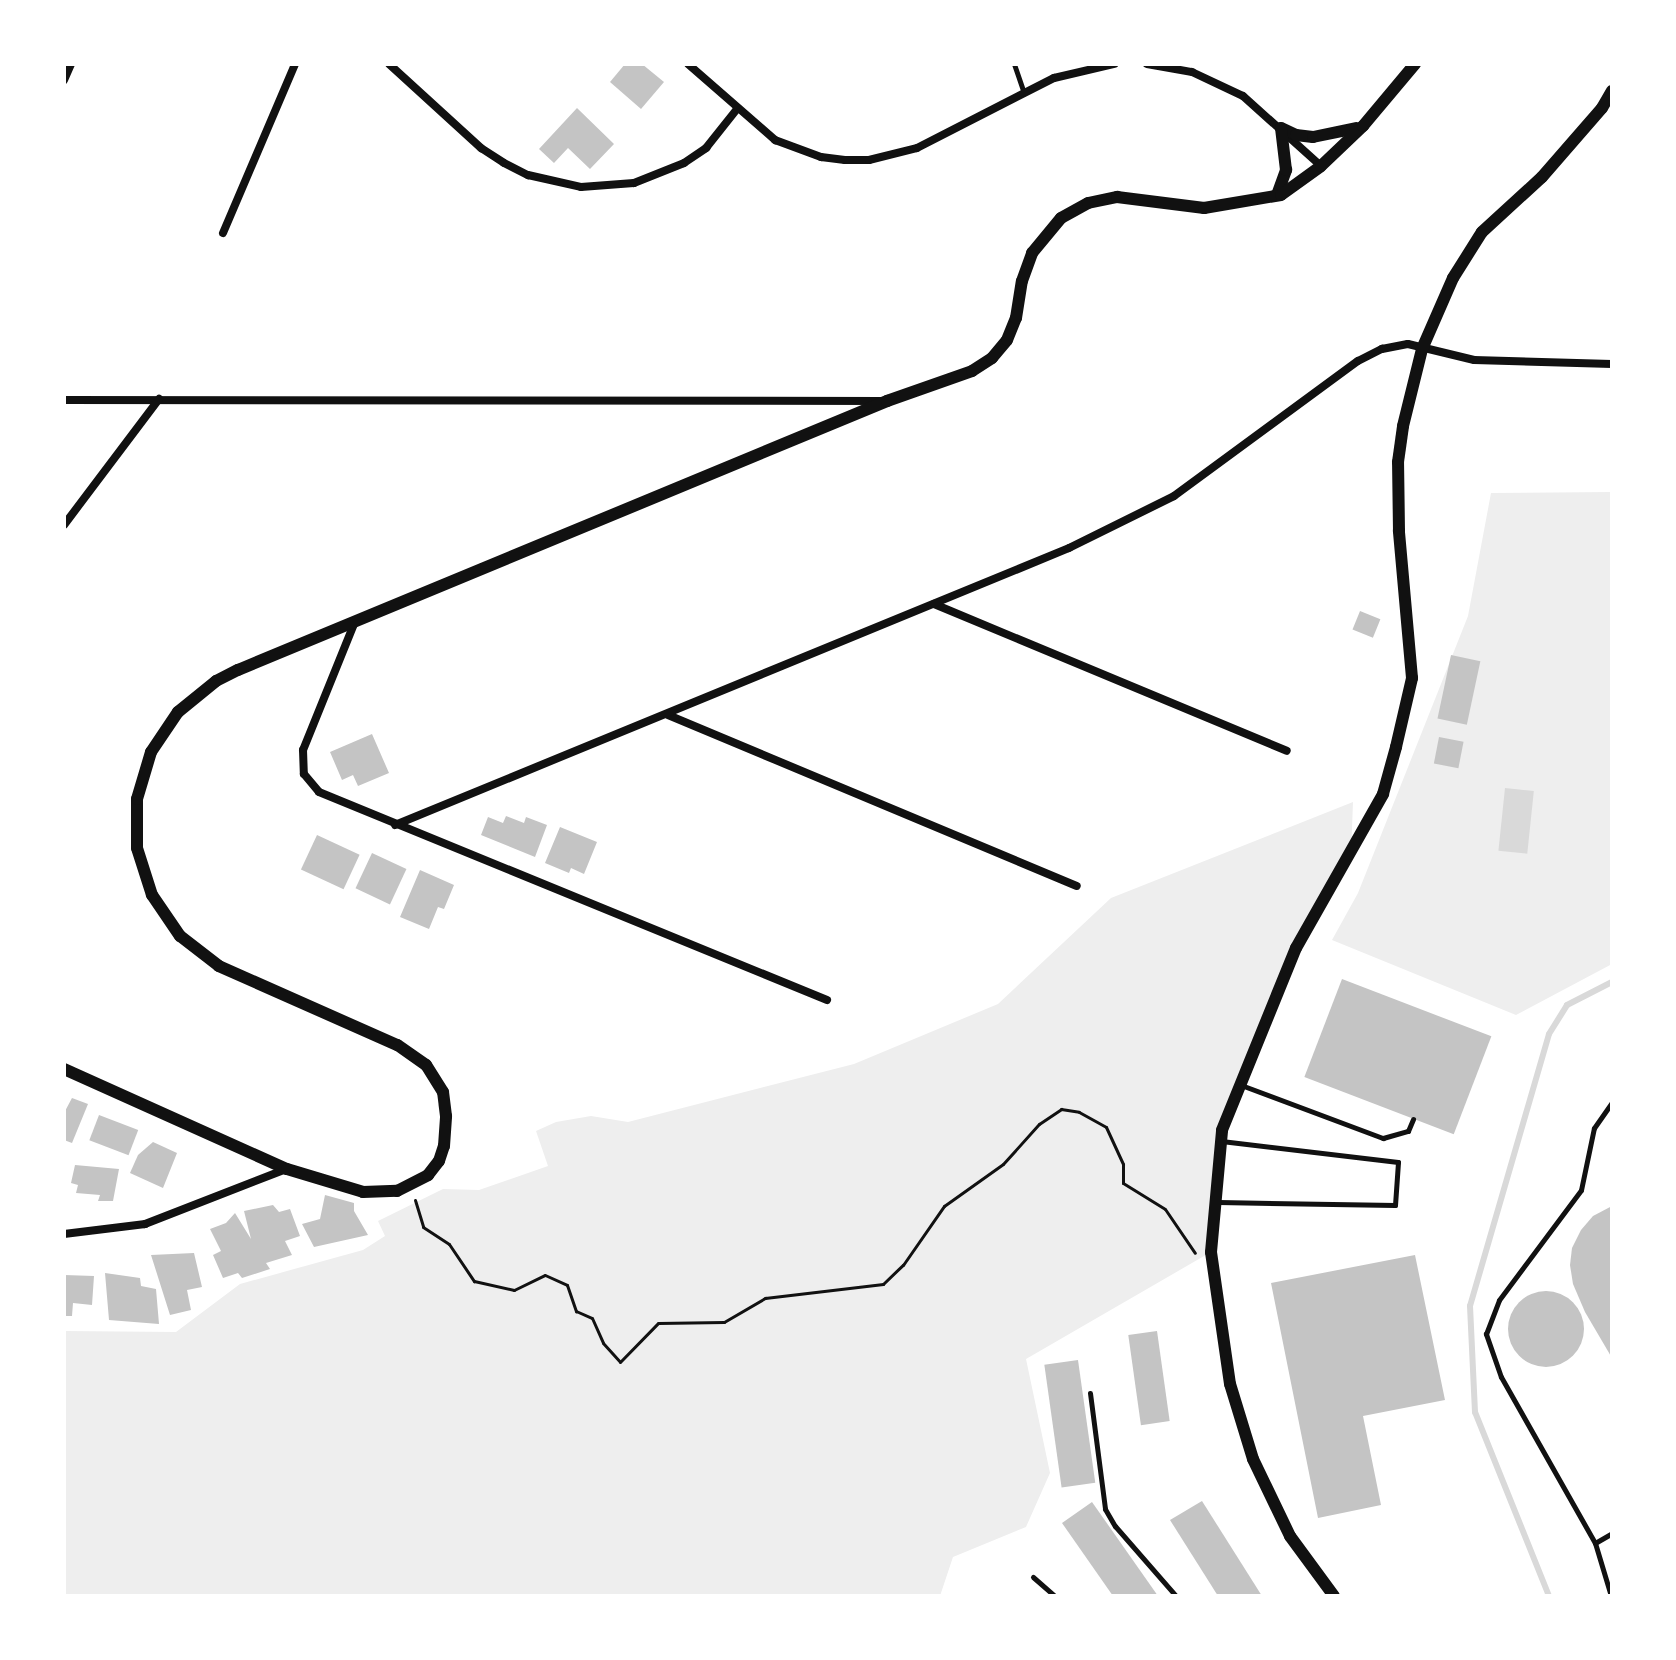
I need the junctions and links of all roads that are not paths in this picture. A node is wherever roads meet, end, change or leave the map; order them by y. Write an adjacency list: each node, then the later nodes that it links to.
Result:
1 (71, 64): 9 (street)
2 (295, 64): 17 (street)
3 (389, 64): 12 (street)
4 (688, 64): 12 (street)
5 (1014, 64): 11 (lane)
6 (1114, 64): 11 (street)
7 (1147, 64): 14 (street)
8 (1415, 64): 13 (street)
9 (64, 80)
10 (1612, 91): 18 (street)
11 (1024, 93): 12 (street)
12 (737, 109)
13 (1363, 126): 14 (street); 15 (street)
14 (1281, 128): 15 (street); 16 (street)
15 (1321, 166): 16 (street)
16 (1277, 196): 22 (street)
17 (223, 233)
18 (1422, 349): 19 (street); 24 (street); 32 (street)
19 (1612, 364)
20 (159, 399): 21 (street); 22 (street); 23 (street)
21 (64, 400)
22 (887, 401): 25 (street)
23 (64, 525)
24 (933, 604): 26 (street); 27 (street)
25 (354, 624): 28 (street); 36 (street)
26 (668, 715): 28 (street); 29 (street)
27 (1287, 751)
28 (395, 825): 30 (street)
29 (1077, 886)
30 (827, 1000)
31 (64, 1069): 36 (street)
32 (1240, 1084): 34 (lane); 35 (street)
33 (1612, 1102): 41 (lane)
34 (1413, 1119)
35 (1221, 1141): 37 (street); 37 (lane)
36 (287, 1169): 38 (street)
37 (1217, 1201): 45 (street)
38 (64, 1234)
39 (1090, 1393): 44 (lane)
40 (1612, 1533): 41 (lane)
41 (1595, 1543): 46 (lane)
42 (1033, 1577): 43 (lane)
43 (1055, 1596)
44 (1176, 1596)
45 (1334, 1596)
46 (1611, 1596)

